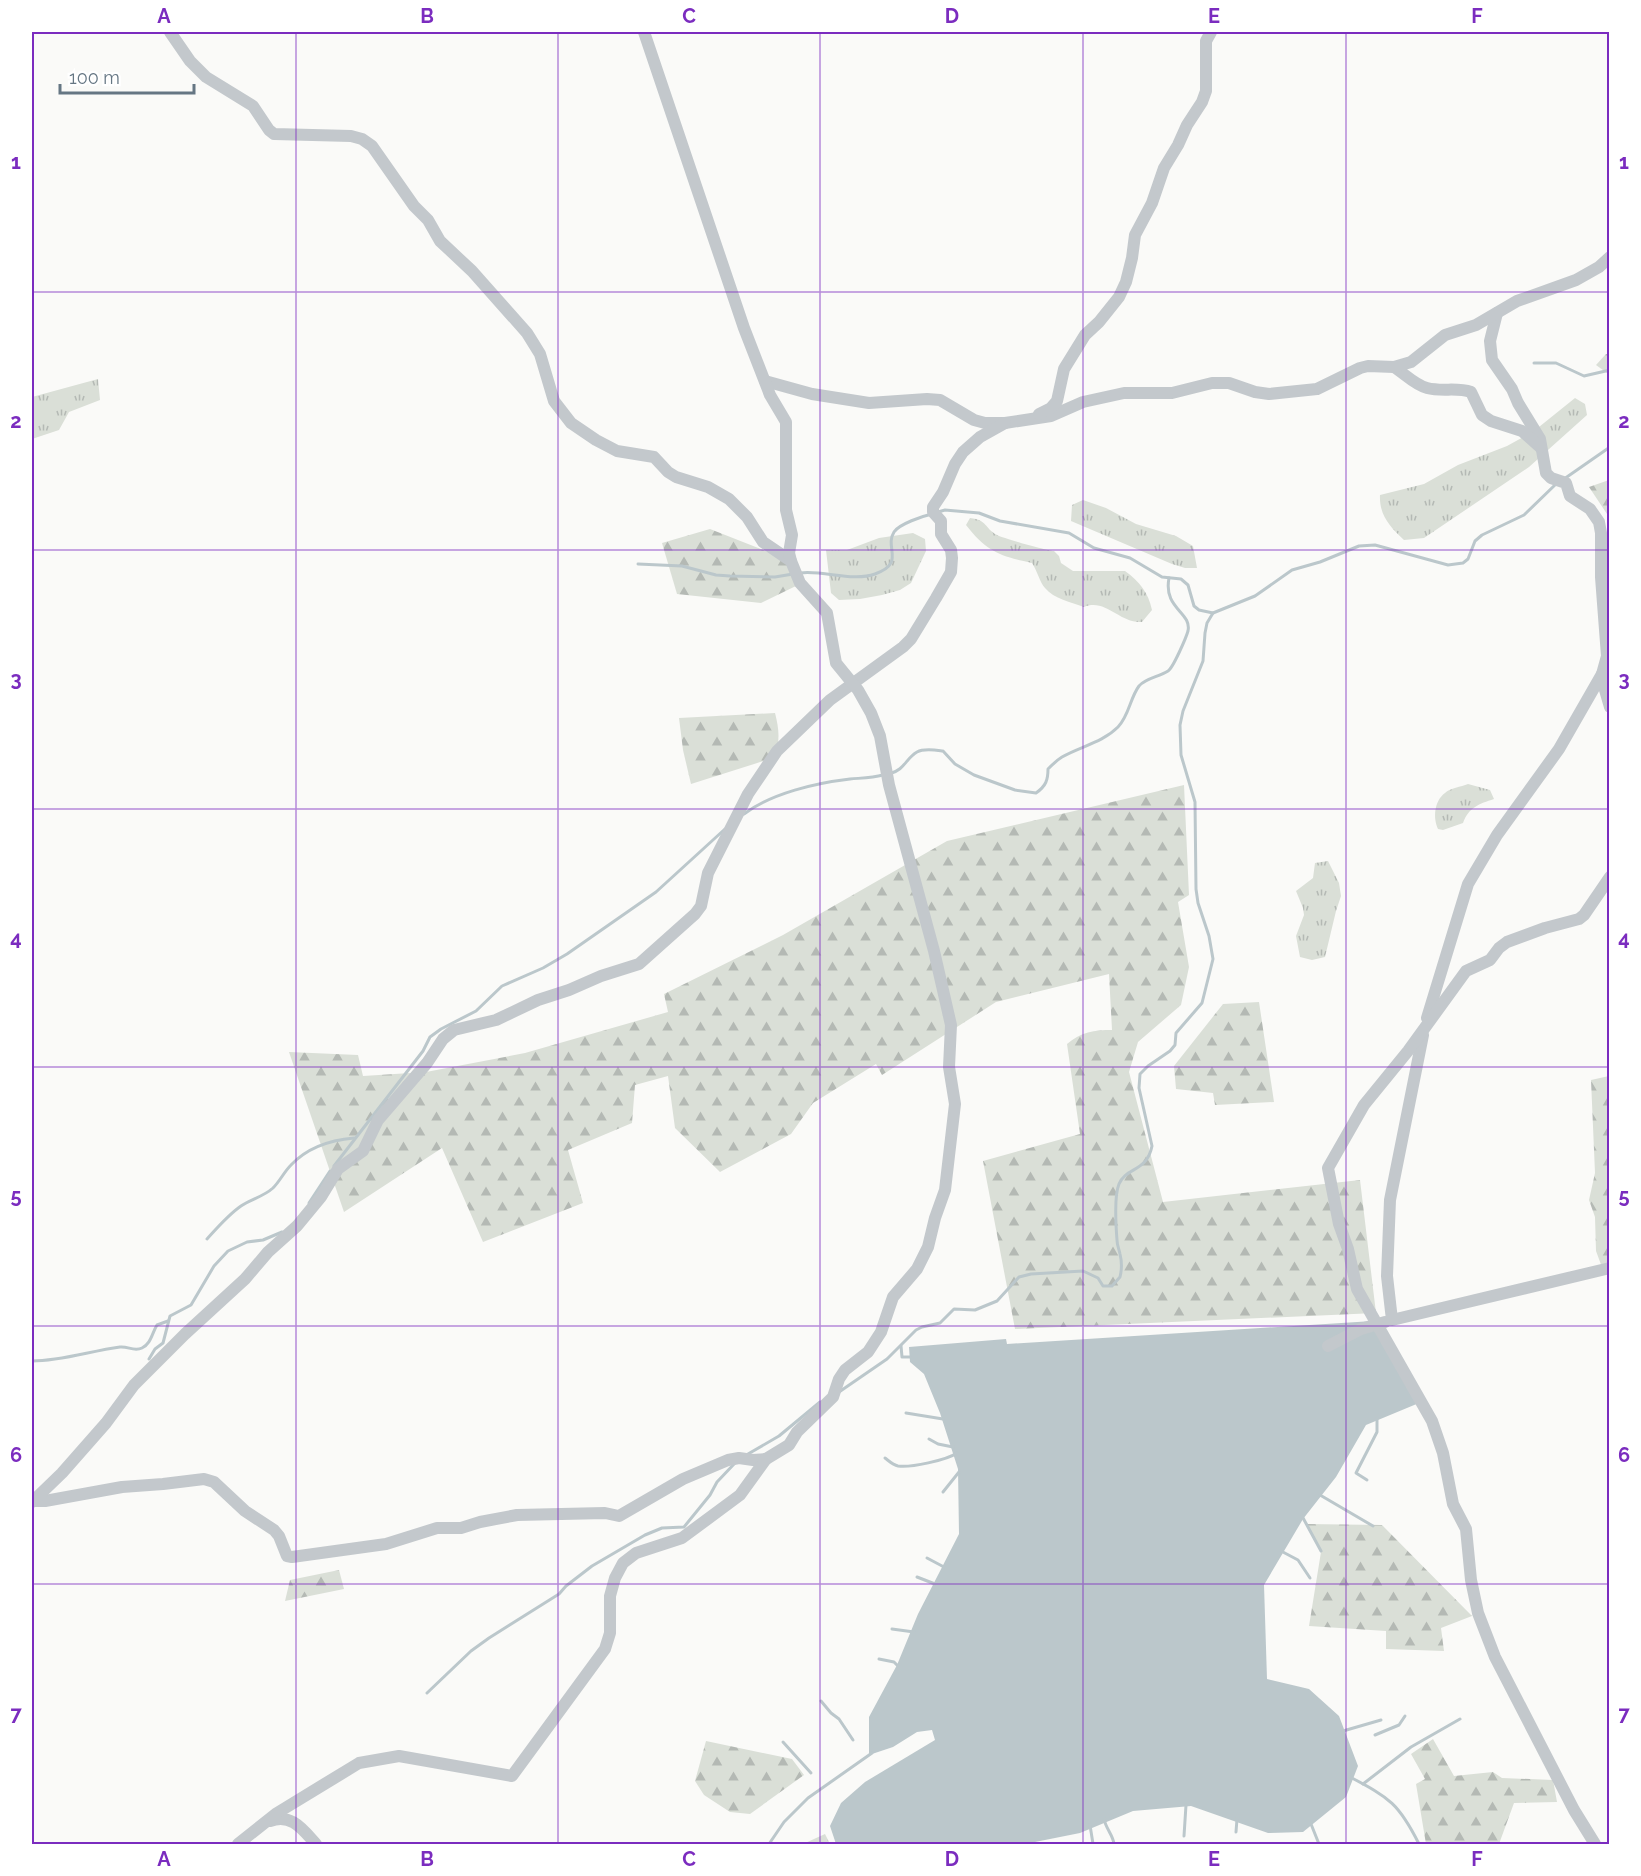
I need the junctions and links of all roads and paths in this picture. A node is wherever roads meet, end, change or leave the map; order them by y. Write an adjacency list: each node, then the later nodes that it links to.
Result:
1 (170, 32): 11 (street)
2 (644, 32): 7 (street)
3 (1211, 32): 8 (street)
4 (1610, 257): 5 (street)
5 (1497, 314): 6 (street); 10 (street)
6 (1394, 367): 8 (street); 10 (street)
7 (765, 381): 9 (street); 11 (street)
8 (1031, 419): 9 (street)
9 (1005, 423): 13 (street)
10 (1541, 448): 12 (street)
11 (791, 561): 13 (street)
12 (1602, 674): 14 (street); 16 (street)
13 (852, 683): 21 (street); 22 (street)
14 (1610, 707)
15 (1610, 877): 16 (street)
16 (1424, 1029): 18 (street); 19 (street)
17 (1610, 1269): 18 (street)
18 (1392, 1320): 19 (street)
19 (1378, 1324): 20 (street); 26 (street)
20 (1328, 1346)
21 (766, 1459): 22 (street); 23 (street)
22 (33, 1502)
23 (266, 1822): 24 (street); 25 (street)
24 (238, 1845)
25 (316, 1845)
26 (1594, 1845)

